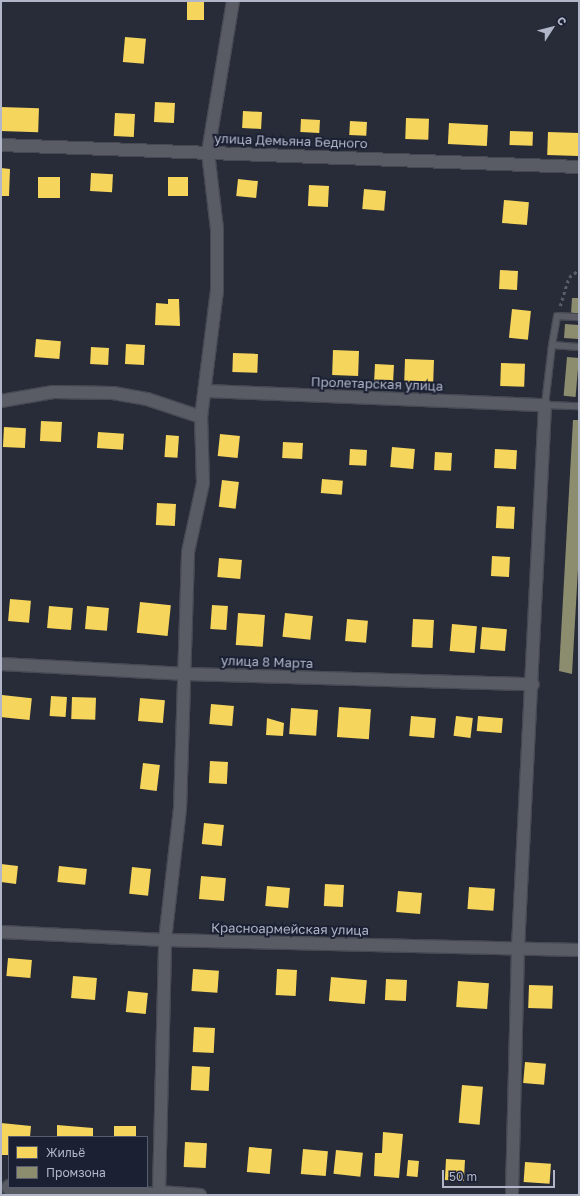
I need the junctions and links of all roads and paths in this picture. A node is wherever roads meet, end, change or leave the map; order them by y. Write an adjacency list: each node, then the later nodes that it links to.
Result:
1 (233, 1): 3 (street)
2 (1, 145): 3 (street, улица Демьяна Бедного)
3 (208, 152): 4 (street, улица Демьяна Бедного); 10 (street)
4 (579, 167)
5 (579, 270): 6 (path)
6 (557, 316): 7 (lane); 8 (lane)
7 (579, 317)
8 (552, 345): 9 (lane); 12 (lane)
9 (579, 347)
10 (207, 391): 12 (street, Пролетарская улица); 14 (street)
11 (1, 401): 14 (street)
12 (545, 405): 13 (lane); 17 (street)
13 (579, 406)
14 (202, 417): 16 (street)
15 (1, 664): 16 (street, улица 8 Марта)
16 (187, 674): 17 (street, улица 8 Марта); 19 (street)
17 (533, 684): 20 (street)
18 (1, 932): 19 (street, Красноармейская улица)
19 (165, 940): 20 (street, Красноармейская улица); 23 (street)
20 (518, 948): 21 (street, Красноармейская улица); 25 (street)
21 (579, 950)
22 (30, 1188): 23 (street)
23 (159, 1194): 24 (street)
24 (200, 1195)
25 (512, 1195)

